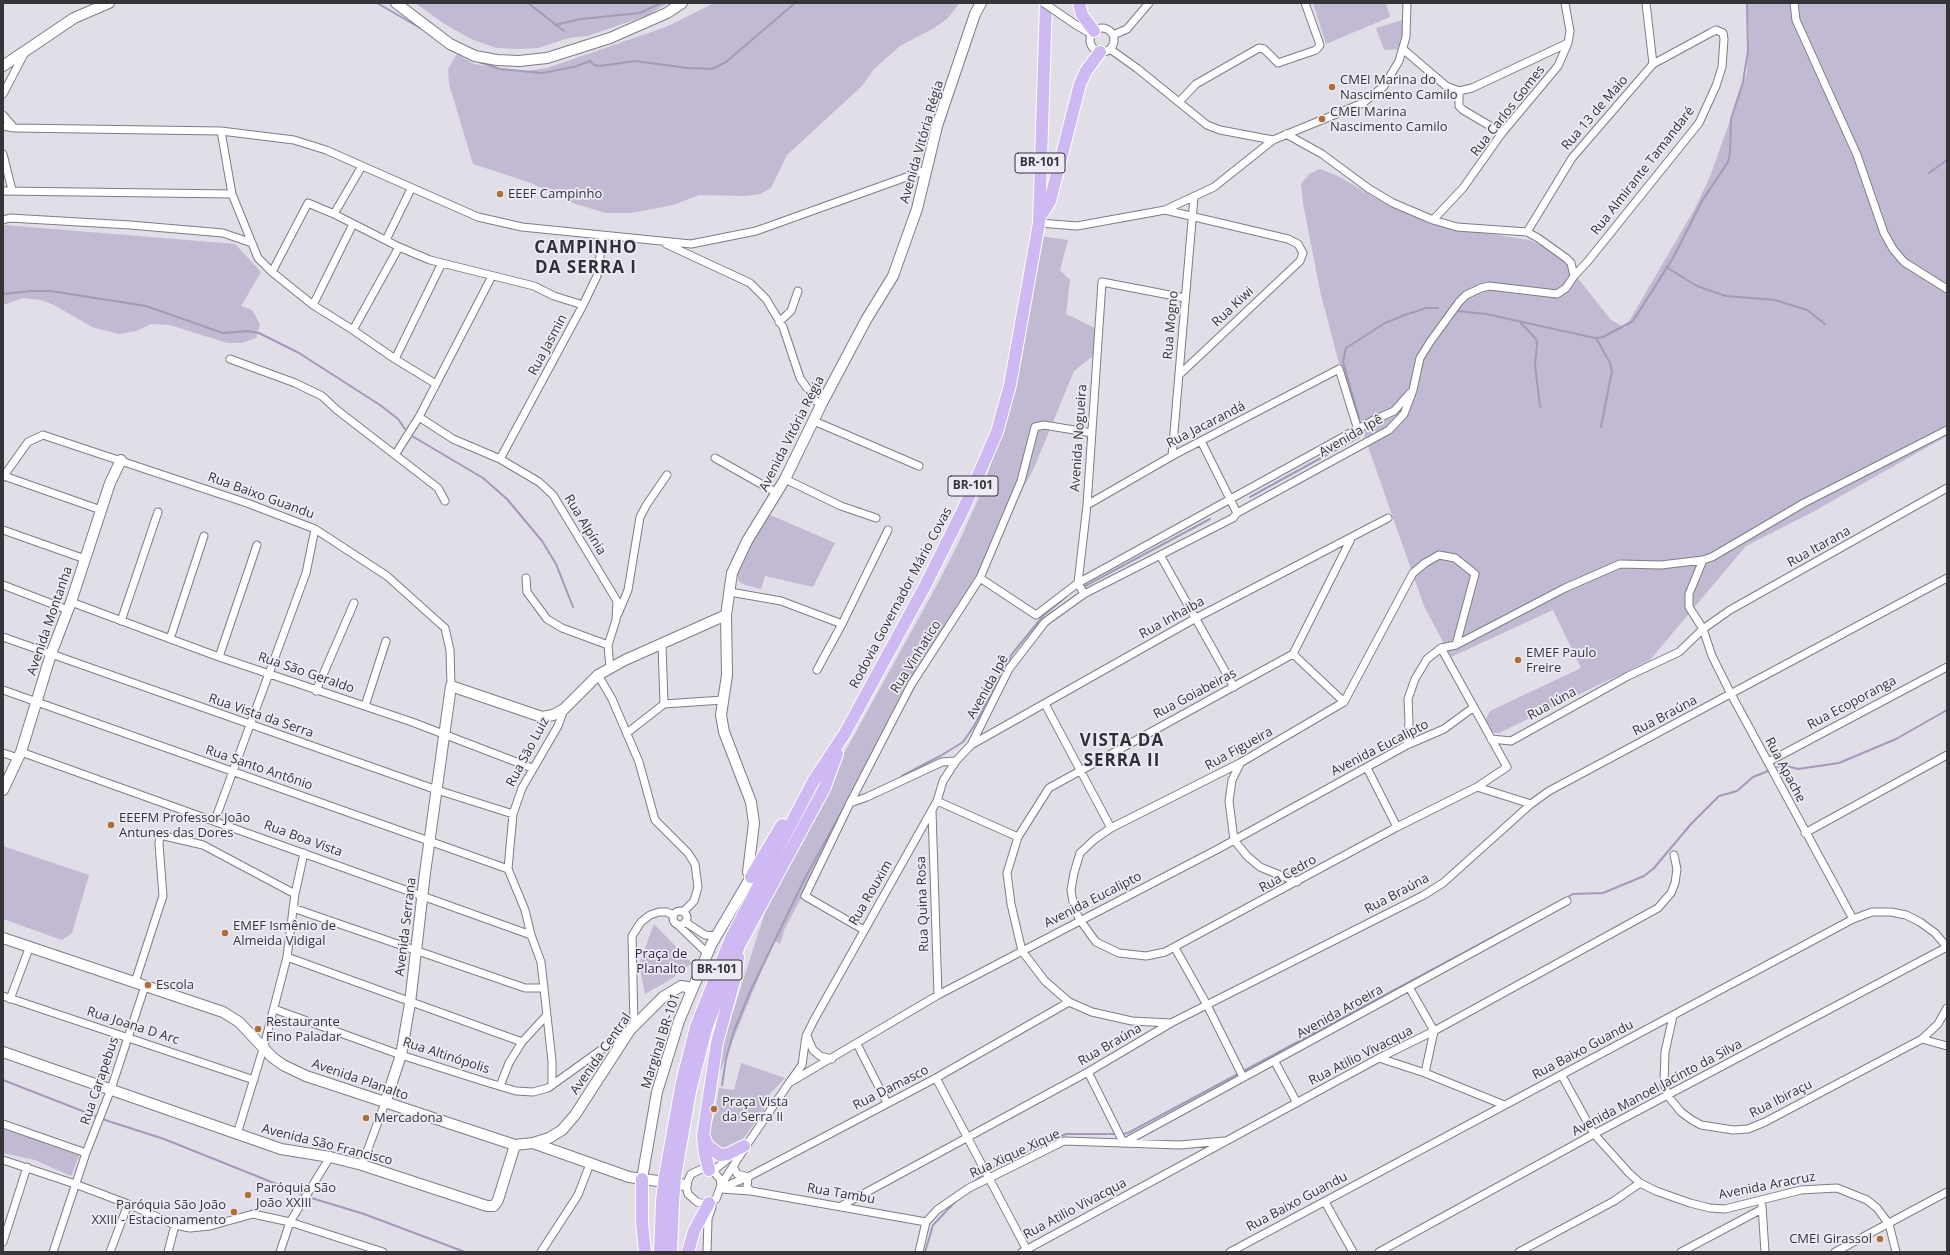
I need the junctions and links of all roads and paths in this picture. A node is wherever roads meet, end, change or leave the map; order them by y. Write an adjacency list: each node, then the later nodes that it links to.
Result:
1 (108, 3): 20 (street)
2 (396, 3): 3 (street)
3 (682, 3)
4 (977, 3): 14 (street, Avenida Vitória Régia)
5 (981, 3): 14 (street, Avenida Vitória Régia)
6 (1045, 3): 15 (street, bridge); 46 (main road, Rodovia Governador Mário Covas / BR-101)
7 (1079, 3): 15 (main road)
8 (1149, 3): 16 (street)
9 (1305, 3): 26 (street)
10 (1407, 3): 18 (street)
11 (1565, 3): 17 (street, Rua Carlos Gomes)
12 (1646, 3): 21 (street)
13 (1794, 3): 61 (street)
14 (975, 14): 36 (street, Avenida Vitória Régia)
15 (1093, 33): 16 (street); 19 (street)
16 (1113, 35): 19 (street)
17 (1568, 43): 24 (street); 31 (street, Rua Carlos Gomes)
18 (1404, 50): 24 (street); 32 (street)
19 (1105, 51): 26 (street); 46 (main road)
20 (24, 54): 22 (street); 23 (street)
21 (1653, 64): 49 (street, Rua 13 de Maio); 60 (street, Rua Almirante Tamandaré)
22 (3, 66)
23 (5, 86): 25 (street)
24 (1459, 91): 31 (street)
25 (3, 94)
26 (1179, 102): 33 (street)
27 (3, 115): 29 (street)
28 (3, 126): 29 (street)
29 (14, 128): 30 (street)
30 (222, 130): 35 (street); 40 (street)
31 (1502, 133): 47 (street, Rua Carlos Gomes)
32 (1286, 134): 33 (street); 47 (street)
33 (1273, 140): 41 (street)
34 (3, 154): 38 (street)
35 (362, 166): 37 (street); 43 (street)
36 (926, 170): 54 (street); 73 (street, Avenida Vitória Régia)
37 (411, 189): 50 (street); 51 (street)
38 (12, 190): 39 (street); 40 (street)
39 (3, 191)
40 (232, 194): 53 (street)
41 (1194, 197): 42 (street); 44 (street, Rua Mogno)
42 (1165, 210): 44 (street); 46 (street)
43 (334, 214): 48 (street); 58 (street)
44 (1193, 215): 63 (street, Rua Mogno); 70 (street, Rua Kiwi)
45 (3, 220): 53 (street)
46 (1039, 220): 157 (main road, Rodovia Governador Mário Covas / BR-101)
47 (1434, 220): 49 (street)
48 (353, 224): 51 (street); 64 (street)
49 (1527, 232): 60 (street)
50 (603, 236): 52 (street); 65 (street, Rua Jasmin)
51 (386, 240): 55 (street)
52 (660, 242): 54 (street); 56 (street)
53 (252, 243): 58 (street)
54 (690, 244): 56 (street)
55 (399, 247): 57 (street); 67 (street)
56 (692, 256): 66 (street)
57 (442, 263): 59 (street); 69 (street)
58 (272, 272): 64 (street)
59 (492, 276): 65 (street); 71 (street)
60 (1574, 276): 72 (street)
61 (1947, 289)
62 (798, 291): 66 (street)
63 (1185, 298): 70 (street, Rua Mogno); 80 (street, Avenida Nogueira)
64 (313, 305): 67 (street)
65 (583, 306): 86 (street, Rua Jasmin)
66 (779, 322): 73 (street)
67 (353, 330): 69 (street)
68 (230, 359): 82 (street)
69 (395, 359): 71 (street)
70 (1179, 375): 83 (street, Rua Mogno)
71 (436, 384): 76 (street)
72 (1413, 390): 74 (street, Avenida Ipê); 75 (street, Avenida Ipê)
73 (821, 405): 77 (street, Avenida Vitória Régia)
74 (1394, 411): 75 (street); 78 (street, Avenida Ipê)
75 (1404, 414): 98 (street, Avenida Ipê)
76 (419, 417): 82 (street); 86 (street, Rua Alpínia)
77 (814, 421): 87 (street); 90 (street, Avenida Vitória Régia)
78 (1358, 430): 81 (street, Rua Jacarandá); 93 (street, Avenida Ipê)
79 (1947, 430): 109 (street)
80 (1092, 433): 95 (street, Avenida Nogueira); 111 (street, Rua Vinhatico)
81 (1201, 442): 83 (street, Rua Jacarandá); 93 (street)
82 (395, 455): 94 (street)
83 (1172, 456): 95 (street, Rua Jacarandá)
84 (715, 458): 92 (street)
85 (121, 460): 89 (street, Rua Baixo Guandu); 96 (street, Avenida Montanha); 101 (street, Rua Baixo Guandu)
86 (500, 460): 123 (street, Rua Alpínia)
87 (919, 466)
88 (667, 475): 123 (street)
89 (3, 476): 96 (street)
90 (785, 479): 92 (street, Avenida Vitória Régia); 99 (street)
91 (1947, 488): 126 (street, Rua Itarana)
92 (777, 493): 116 (street, Avenida Vitória Régia)
93 (1230, 500): 98 (street); 113 (street, Avenida Ipê)
94 (445, 501)
95 (1087, 505): 113 (street, Avenida Nogueira)
96 (101, 510): 108 (street, Avenida Montanha)
97 (158, 512): 124 (street)
98 (1237, 513): 107 (street, Avenida Ipê)
99 (876, 518)
100 (1388, 518): 105 (street, Rua Inhaiba)
101 (315, 529): 140 (street); 142 (street, Rua Baixo Guandu)
102 (3, 530): 108 (street)
103 (888, 530): 125 (street)
104 (204, 536): 128 (street)
105 (1352, 537): 122 (street, Rua Inhaiba); 135 (street)
106 (257, 545): 136 (street)
107 (1160, 555): 117 (street, Avenida Ipê); 122 (street)
108 (85, 559): 120 (street, Avenida Montanha)
109 (1703, 560): 126 (street, Rua Apache); 132 (street)
110 (526, 578): 131 (street)
111 (980, 578): 115 (street, Avenida Ipê); 177 (street, Rua Vinhatico)
112 (1947, 578): 146 (street, Rua Braúna)
113 (1078, 582): 115 (street, Avenida Ipê); 117 (street)
114 (3, 584): 120 (street, Rua São Geraldo)
115 (1068, 590): 118 (street)
116 (730, 592): 121 (street, Avenida Vitória Régia); 125 (street)
117 (1084, 594): 118 (street, Avenida Ipê)
118 (1074, 601): 161 (street, Avenida Ipê)
119 (354, 603): 145 (street)
120 (69, 606): 124 (street, Rua São Geraldo); 134 (street, Avenida Montanha)
121 (726, 615): 130 (street, Rua São Luiz); 147 (street, Avenida Vitória Régia)
122 (1196, 618): 143 (street); 151 (street, Rua Inhaiba)
123 (616, 620): 131 (street, Rua Alpínia)
124 (121, 621): 128 (street, Rua São Geraldo)
125 (842, 624): 139 (street)
126 (1704, 629): 146 (street, Rua Apache); 159 (street, Rua Iúna)
127 (3, 637): 134 (street, Rua Vista da Serra)
128 (170, 639): 136 (street, Rua São Geraldo)
129 (386, 641): 152 (street)
130 (662, 644): 138 (street, Rua São Luiz); 150 (street)
131 (608, 645): 138 (street, Rua Alpínia)
132 (1456, 645): 133 (street); 149 (street)
133 (1442, 648): 153 (street); 160 (street)
134 (51, 654): 148 (street, Avenida Montanha); 155 (street, Rua Vista da Serra)
135 (1293, 654): 143 (street, Rua Goiabeiras); 149 (street)
136 (219, 657): 140 (street, Rua São Geraldo)
137 (1947, 667): 166 (street, Rua Ecoporanga)
138 (610, 668): 141 (street, Rua São Luiz)
139 (817, 670)
140 (268, 672): 145 (street, Rua São Geraldo); 155 (street)
141 (598, 675): 154 (street, Rua São Luiz); 156 (street)
142 (450, 686): 154 (street); 158 (street, Avenida Serrana)
143 (1234, 687): 170 (street, Rua Goiabeiras)
144 (3, 690): 148 (street, Rua Santo Antônio)
145 (316, 691): 152 (street, Rua São Geraldo)
146 (1731, 694): 166 (street, Rua Apache); 178 (street, Rua Braúna)
147 (723, 700): 150 (street); 191 (street, Avenida Vitória Régia)
148 (36, 701): 163 (street, Avenida Montanha); 171 (street, Rua Santo Antônio)
149 (1344, 702): 167 (street, Rua Figueira)
150 (664, 704): 156 (street)
151 (1045, 704): 161 (street, Rua Inhaiba); 170 (street)
152 (365, 706): 158 (street, Rua São Geraldo)
153 (1474, 707): 159 (street); 160 (street, Avenida Eucalipto)
154 (564, 709): 168 (street, Rua São Luiz)
155 (251, 725): 171 (street); 175 (street, Rua Vista da Serra)
156 (627, 733): 197 (street)
157 (845, 733): 172 (main road, Rodovia Governador Mário Covas / BR-101); 207 (main road, Rodovia Governador Mário Covas / BR-101)
158 (444, 734): 168 (street, Rua São Geraldo); 175 (street, Avenida Serrana)
159 (1491, 739): 173 (street, Rua Cedro)
160 (1407, 744): 169 (street, Avenida Eucalipto)
161 (971, 745): 165 (street, Avenida Ipê)
162 (3, 753): 163 (street, Rua Boa Vista)
163 (19, 755): 174 (street, Avenida Montanha); 181 (street, Rua Boa Vista)
164 (1947, 755): 184 (street)
165 (956, 761): 176 (street, Rua Rouxim); 177 (street)
166 (1768, 762): 184 (street, Rua Apache)
167 (1240, 763): 183 (street, Rua Figueira); 187 (street)
168 (532, 768): 180 (street, Rua São Luiz)
169 (1367, 768): 182 (street); 187 (street, Avenida Eucalipto)
170 (1080, 770): 183 (street); 185 (street, Rua Goiabeiras)
171 (233, 772): 181 (street); 186 (street, Rua Santo Antônio)
172 (814, 780): 191 (main road); 281 (main road, Rodovia Governador Mário Covas / BR-101)
173 (1477, 787): 178 (street); 182 (street, Rua Cedro)
174 (3, 790)
175 (437, 790): 180 (street, Rua Vista da Serra); 186 (street, Avenida Serrana)
176 (937, 801): 179 (street, Rua Rouxim); 185 (street)
177 (850, 803): 203 (street, Rua Vinhatico)
178 (1531, 804): 224 (street, Rua Braúna)
179 (932, 811): 203 (street, Rua Rouxim); 220 (street, Rua Quina Rosa)
180 (513, 814): 190 (street, Rua São Luiz)
181 (215, 820): 188 (street, Rua Boa Vista)
182 (1397, 827): 192 (street, Rua Cedro)
183 (1111, 828): 200 (street, Rua Figueira)
184 (1805, 833): 199 (street, Rua Apache)
185 (1018, 837): 212 (street, Rua Goiabeiras)
186 (430, 840): 190 (street, Rua Santo Antônio); 194 (street, Avenida Serrana)
187 (1234, 840): 192 (street); 200 (street, Avenida Eucalipto)
188 (304, 852): 193 (street); 194 (street, Rua Boa Vista)
189 (1674, 855): 231 (street, Rua Atilio Vivacqua)
190 (508, 868): 204 (street, Rua São Luiz)
191 (751, 877): 205 (street, Marginal BR-101)
192 (1297, 882): 210 (street, Rua Cedro)
193 (295, 894): 196 (street); 215 (street)
194 (423, 895): 204 (street, Rua Boa Vista); 211 (street, Avenida Serrana)
195 (1567, 902): 217 (street, Avenida Aroeira)
196 (293, 908): 211 (street); 214 (street)
197 (683, 912): 198 (street); 201 (street)
198 (673, 915): 202 (street); 230 (street)
199 (1853, 919): 209 (street, Rua Baixo Guandu); 228 (street, Rua Baixo Guandu)
200 (1080, 920): 210 (street, Rua Cedro); 212 (street, Avenida Eucalipto)
201 (685, 922): 202 (street); 205 (street)
202 (677, 924): 213 (street)
203 (864, 930): 232 (street, Rua Rouxim)
204 (531, 935): 218 (street, Rua São Luiz)
205 (717, 936): 213 (street, Marginal BR-101)
206 (3, 938): 208 (street, Avenida Planalto)
207 (740, 944): 265 (main road); 281 (main road, Rodovia Governador Mário Covas / BR-101)
208 (30, 946): 215 (street, Avenida Planalto); 221 (street)
209 (1947, 947): 256 (street, Avenida Manoel Jacinto da Silva)
210 (1175, 948): 224 (street)
211 (416, 951): 218 (street); 223 (street, Avenida Serrana)
212 (1022, 951): 220 (street, Avenida Eucalipto); 222 (street, Rua Goiabeiras)
213 (707, 953): 219 (street, Marginal BR-101)
214 (287, 957): 223 (street); 226 (street)
215 (135, 982): 216 (street, Avenida Planalto)
216 (145, 986): 233 (street, Rua Carapebus); 237 (street, Avenida Planalto)
217 (1409, 987): 231 (street); 245 (street, Avenida Aroeira)
218 (544, 988): 227 (street, Rua São Luiz)
219 (691, 992): 230 (street, Avenida Central); 284 (street, Marginal BR-101)
220 (938, 996): 236 (street, Avenida Eucalipto)
221 (7, 997): 233 (street, Rua Joana D Arc)
222 (1069, 1002): 229 (street, Rua Goiabeiras); 250 (street, Rua Damasco)
223 (410, 1003): 235 (street); 241 (street, Avenida Serrana)
224 (1208, 1005): 229 (street, Rua Braúna); 247 (street)
225 (1947, 1008): 234 (street, Rua Ibiraçu)
226 (274, 1009): 237 (street); 241 (street, Rua Altinópolis)
227 (546, 1016): 235 (street); 253 (street, Rua São Luiz)
228 (1673, 1016): 249 (street, Rua Baixo Guandu); 256 (street, Rua Ibiraçu)
229 (1171, 1023): 246 (street, Rua Braúna)
230 (632, 1027): 239 (street, Rua Altinópolis); 243 (street, Avenida Central)
231 (1434, 1031): 242 (street, Rua Atilio Vivacqua); 248 (street)
232 (806, 1036): 244 (street); 252 (street, Rua Rouxim)
233 (128, 1037): 251 (street, Rua Joana D Arc); 255 (street, Rua Carapebus)
234 (1922, 1039): 238 (street); 256 (street, Rua Ibiraçu)
235 (522, 1042): 254 (street)
236 (858, 1044): 244 (street, Avenida Eucalipto); 258 (street)
237 (264, 1046): 251 (street); 257 (street, Avenida Planalto)
238 (1947, 1046)
239 (603, 1049): 243 (street); 253 (street, Rua Altinópolis)
240 (3, 1052): 255 (street, Avenida São Francisco)
241 (401, 1055): 254 (street, Rua Altinópolis); 257 (street, Avenida Serrana)
242 (1379, 1058): 248 (street); 259 (street, Rua Atilio Vivacqua)
243 (611, 1059): 262 (street, Avenida Central)
244 (832, 1059): 252 (street, Avenida Eucalipto)
245 (1275, 1062): 247 (street, Avenida Aroeira); 259 (street)
246 (1088, 1072): 266 (street, Rua Braúna); 268 (street)
247 (1241, 1073): 268 (street, Avenida Aroeira)
248 (1425, 1073): 260 (street)
249 (1562, 1076): 260 (street, Rua Baixo Guandu); 264 (street, Avenida Aracruz)
250 (936, 1078): 258 (street, Rua Damasco); 266 (street)
251 (254, 1080): 263 (street)
252 (789, 1083): 270 (street, Avenida Eucalipto)
253 (552, 1085): 254 (street, Rua Altinópolis)
254 (500, 1086)
255 (111, 1089): 263 (street, Avenida São Francisco); 273 (street, Rua Carapebus)
256 (1668, 1096): 264 (street, Avenida Manoel Jacinto da Silva)
257 (385, 1103): 271 (street, Avenida Planalto); 277 (street, Avenida Serrana)
258 (887, 1103): 282 (street, Rua Damasco)
259 (1297, 1103): 267 (street, Rua Atilio Vivacqua)
260 (1504, 1105): 294 (street, Rua Baixo Guandu)
261 (3, 1124): 273 (street)
262 (562, 1130): 269 (street, Avenida Central); 272 (street)
263 (237, 1134): 274 (street, Avenida São Francisco)
264 (1594, 1134): 285 (street, Avenida Aracruz); 320 (street, Avenida Manoel Jacinto da Silva)
265 (704, 1136): 270 (main road); 280 (main road)
266 (967, 1136): 283 (street); 291 (street, Rua Braúna)
267 (1228, 1140): 268 (street, Rua Xique Xique); 305 (street, Rua Atilio Vivacqua)
268 (1124, 1142): 283 (street, Rua Xique Xique)
269 (533, 1143): 271 (street, Avenida Planalto); 272 (street, Avenida Planalto)
270 (746, 1144): 278 (street, Avenida Eucalipto); 280 (street, Avenida Eucalipto)
271 (515, 1145): 277 (street, Avenida São Francisco)
272 (554, 1149): 276 (street, Avenida Planalto)
273 (86, 1153): 286 (street, Rua Carapebus)
274 (330, 1157): 277 (street, Avenida São Francisco); 300 (street)
275 (3, 1160): 279 (street)
276 (590, 1164): 284 (street, Avenida Planalto); 311 (street)
277 (362, 1165)
278 (733, 1166): 282 (street); 288 (street, Avenida Eucalipto)
279 (28, 1167): 286 (street); 304 (street)
280 (711, 1171): 287 (street); 288 (street)
281 (670, 1176): 295 (main road, Rodovia Governador Mário Covas / BR-101, bridge)
282 (748, 1177): 288 (street, Rua Damasco); 289 (street)
283 (990, 1177): 301 (street, Rua Xique Xique); 305 (street)
284 (642, 1179): 287 (street, Avenida Planalto); 312 (main road)
285 (1640, 1183): 292 (street, Avenida Aracruz); 321 (street)
286 (75, 1184): 296 (street); 306 (street, Rua Carapebus)
287 (686, 1186): 293 (street)
288 (721, 1187): 289 (street, Rua Tambu); 293 (street)
289 (751, 1191): 297 (street, Rua Tambu)
290 (1947, 1192): 302 (street)
291 (858, 1197): 297 (street, Rua Braúna); 299 (street)
292 (1762, 1200): 298 (street); 302 (street, Avenida Aracruz)
293 (711, 1202): 315 (main road); 316 (street)
294 (1325, 1202): 318 (street, Rua Baixo Guandu); 319 (street)
295 (667, 1203): 313 (main road, Rodovia Governador Mário Covas / BR-101); 314 (main road, Rodovia Governador Mário Covas / BR-101)
296 (128, 1204): 303 (street); 307 (street)
297 (841, 1206): 299 (street, Rua Tambu)
298 (1762, 1208): 322 (street); 323 (street)
299 (860, 1210): 301 (street, Rua Tambu)
300 (290, 1222): 303 (street); 309 (street); 310 (street)
301 (926, 1222): 317 (street)
302 (1889, 1224): 324 (street); 325 (street)
303 (175, 1225): 308 (street)
304 (3, 1242)
305 (1026, 1251)
306 (53, 1252)
307 (110, 1252)
308 (168, 1252)
309 (280, 1252)
310 (383, 1252)
311 (541, 1252)
312 (645, 1252)
313 (660, 1252)
314 (671, 1252)
315 (688, 1252)
316 (707, 1252)
317 (919, 1252)
318 (1230, 1252)
319 (1353, 1252)
320 (1378, 1252)
321 (1519, 1252)
322 (1682, 1252)
323 (1765, 1252)
324 (1835, 1252)
325 (1896, 1252)

